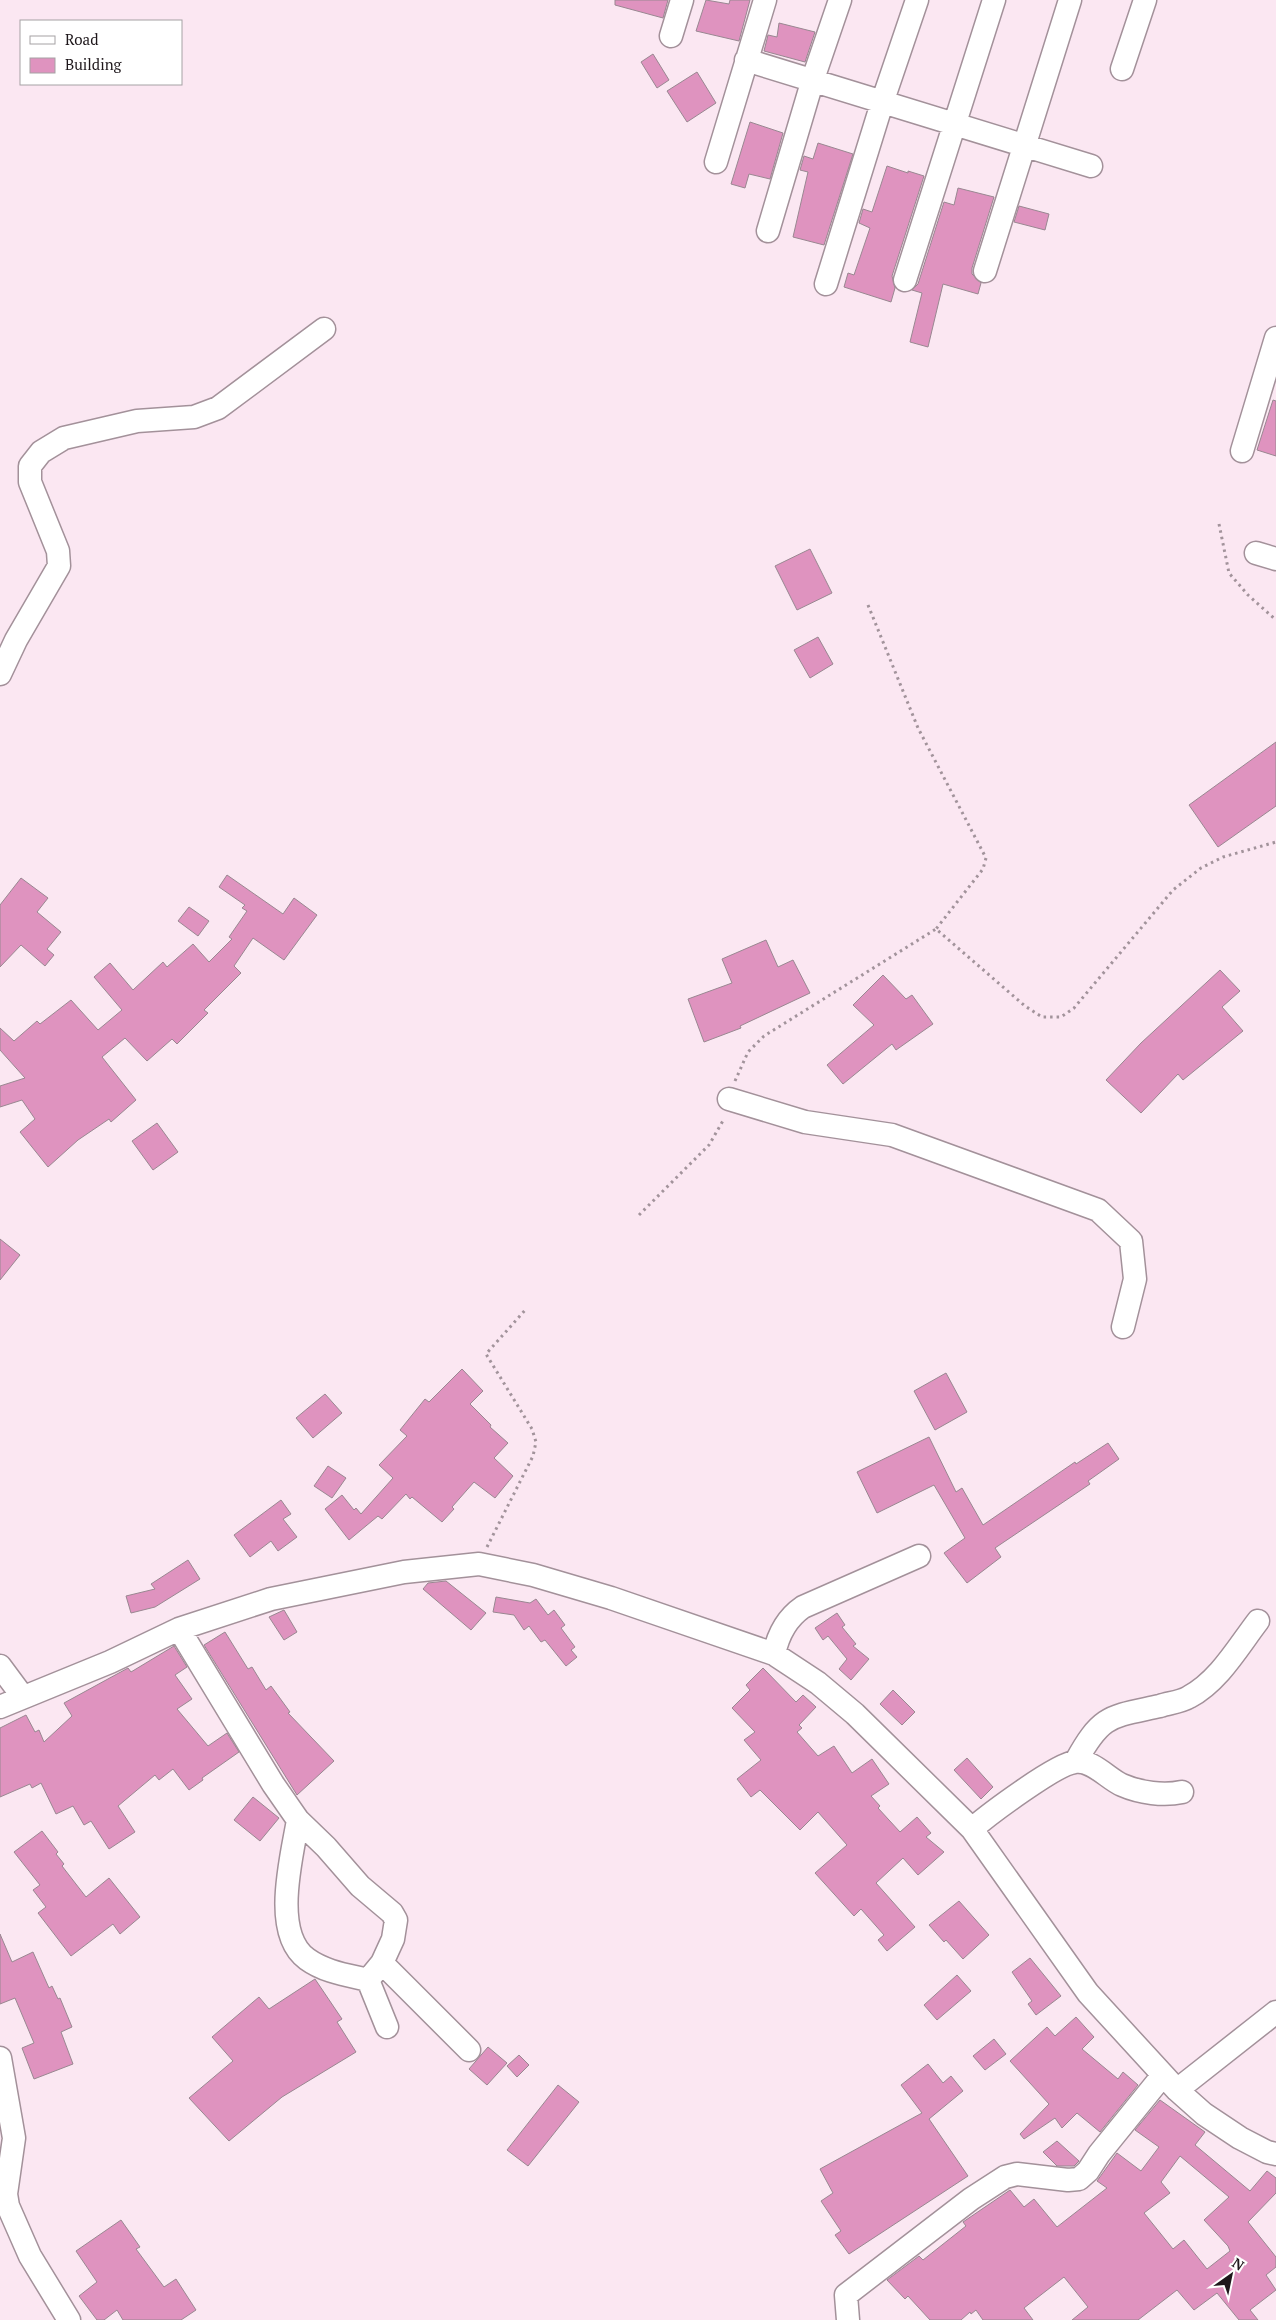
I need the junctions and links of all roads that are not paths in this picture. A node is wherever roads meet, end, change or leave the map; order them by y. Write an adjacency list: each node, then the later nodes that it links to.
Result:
1 (682, 0): 8 (street)
2 (765, 0): 9 (street)
3 (840, 0): 11 (street)
4 (917, 0): 12 (street)
5 (994, 0): 13 (street)
6 (1070, 0): 14 (street)
7 (1145, 0): 10 (street)
8 (671, 36)
9 (746, 60): 11 (street); 15 (street)
10 (1122, 69)
11 (813, 79): 12 (street); 17 (street)
12 (882, 103): 13 (street); 20 (street)
13 (955, 125): 14 (street); 19 (street)
14 (1023, 146): 16 (street); 18 (street)
15 (716, 162)
16 (1091, 166)
17 (768, 231)
18 (984, 271)
19 (905, 280)
20 (826, 284)
21 (324, 329): 24 (street)
22 (1276, 338): 23 (street)
23 (1242, 451)
24 (0, 674)
25 (729, 1099): 26 (street)
26 (1123, 1327)
27 (919, 1556): 30 (street)
28 (1258, 1621): 34 (street)
29 (179, 1629): 30 (street); 32 (street); 36 (street)
30 (777, 1646): 37 (street)
31 (0, 1666): 32 (street)
32 (23, 1697): 33 (street)
33 (0, 1707)
34 (1076, 1761): 35 (street); 37 (street)
35 (1182, 1792)
36 (298, 1820): 38 (street); 39 (street)
37 (979, 1823): 44 (street)
38 (382, 1963): 39 (street); 42 (street)
39 (368, 1980): 41 (street)
40 (1276, 2012): 44 (street)
41 (387, 2027)
42 (469, 2050)
43 (0, 2058): 45 (street)
44 (1170, 2082): 46 (street); 48 (street)
45 (4, 2098): 47 (street)
46 (1276, 2154)
47 (68, 2320)
48 (848, 2320)

